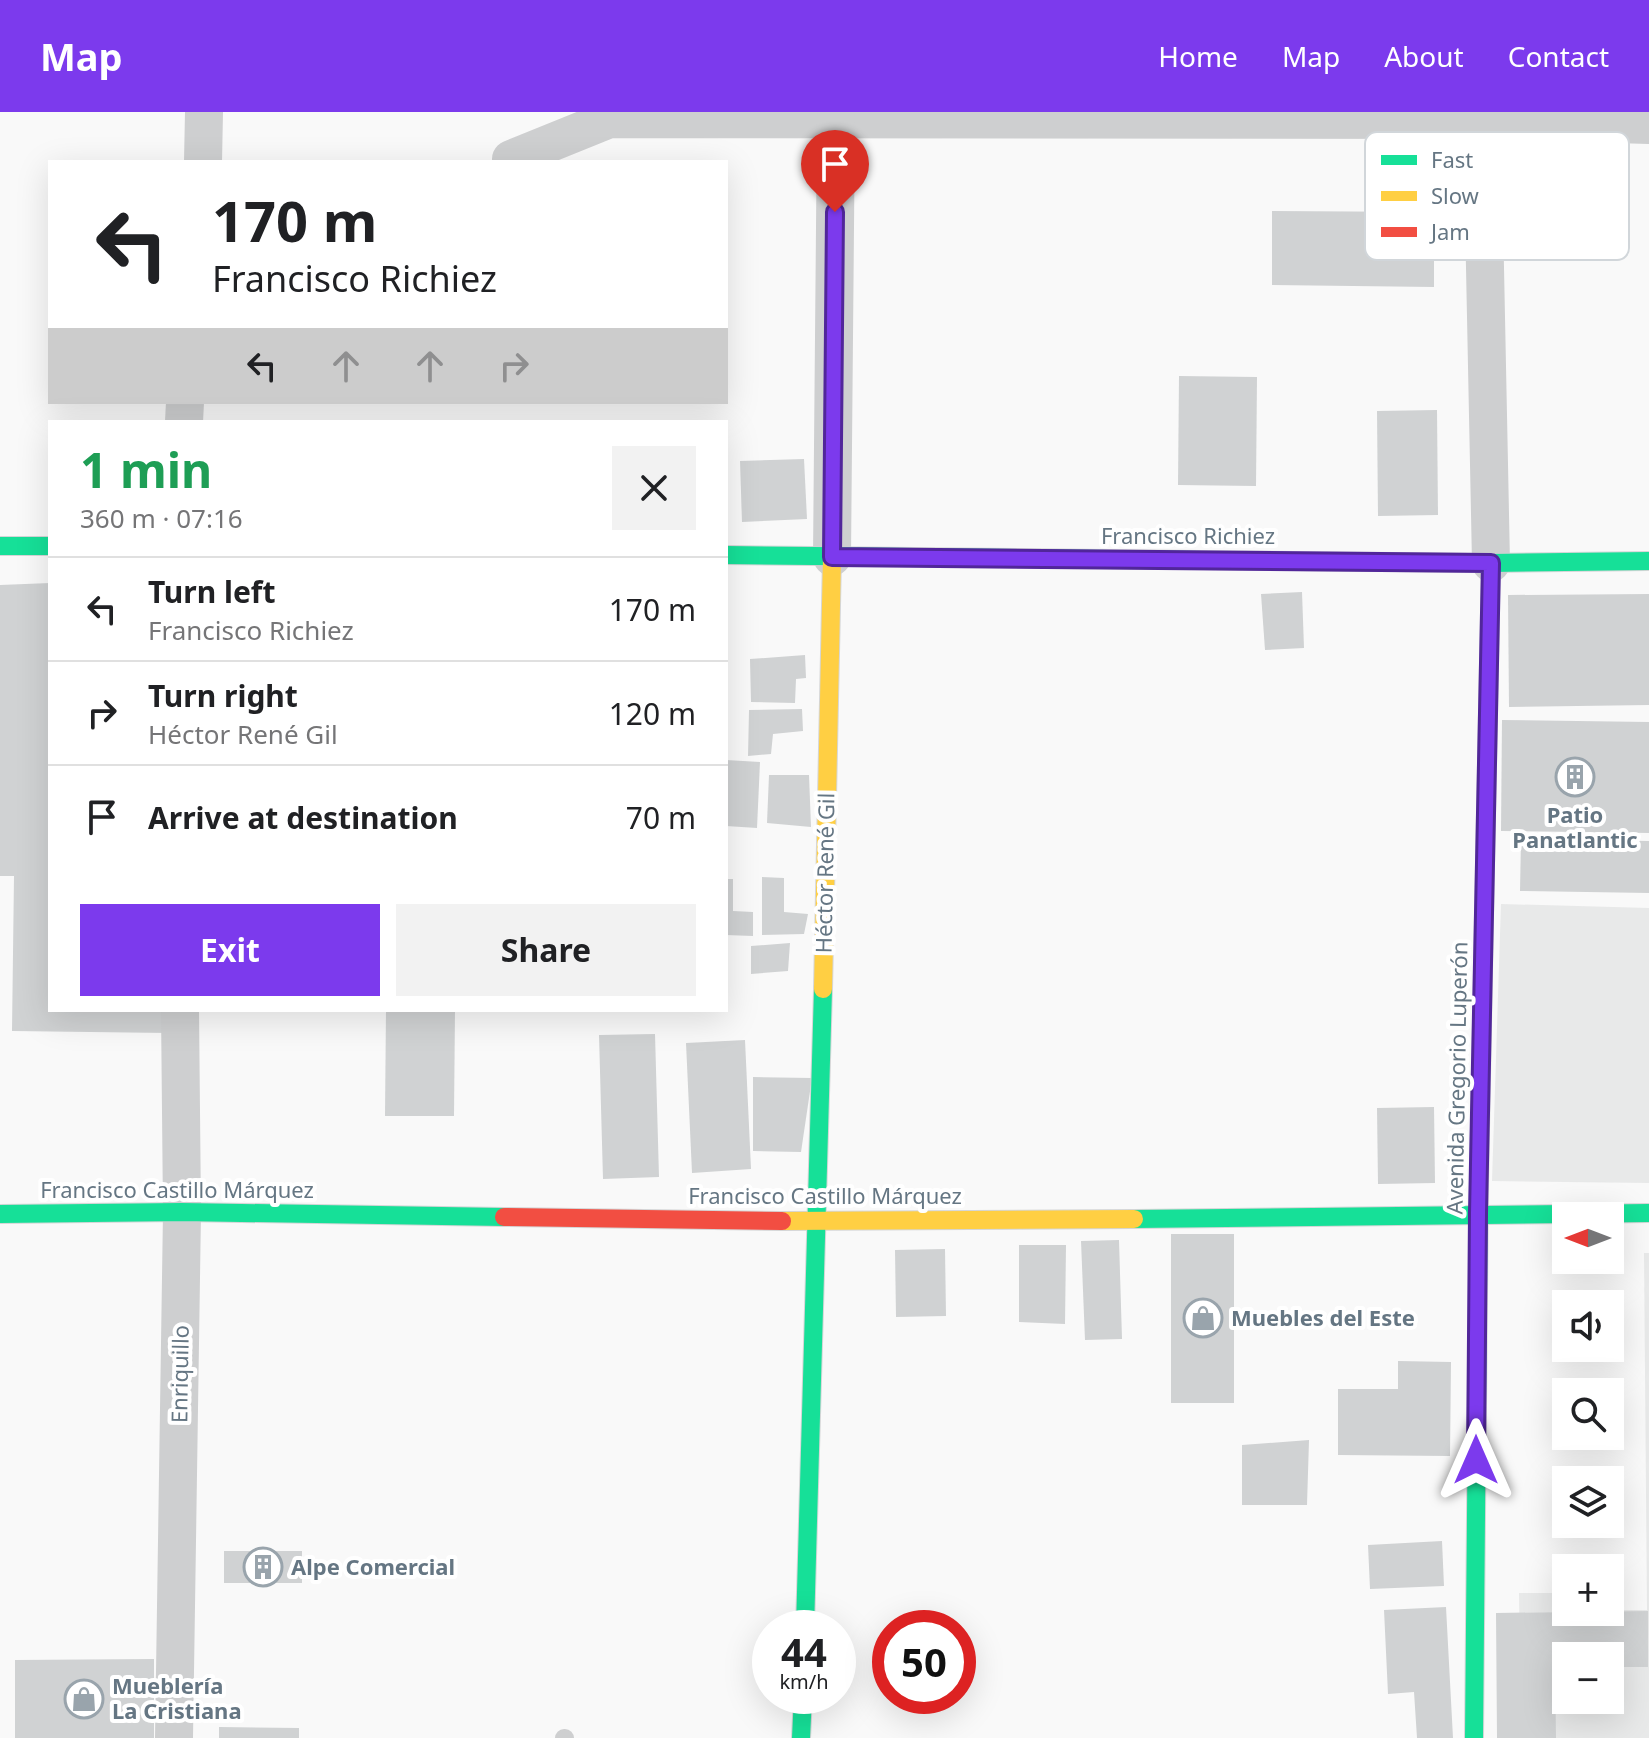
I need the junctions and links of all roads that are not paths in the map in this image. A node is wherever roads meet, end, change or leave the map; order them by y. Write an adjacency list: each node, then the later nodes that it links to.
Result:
1 (204, 112): 7 (street)
2 (836, 118): 3 (street); 6 (street); 12 (street, Héctor René Gil)
3 (1482, 120): 4 (street); 5 (street)
4 (1649, 125)
5 (1482, 132)
6 (511, 159)
7 (203, 160)
8 (1485, 260): 14 (street)
9 (0, 546): 10 (main road)
10 (48, 546)
11 (728, 555): 12 (main road, Francisco Richiez)
12 (832, 557): 14 (main road, Francisco Richiez); 20 (main road, Héctor René Gil)
13 (1649, 561): 14 (main road, Francisco Richiez)
14 (1491, 563): 17 (main road, Avenida Gregorio Luperón)
15 (180, 1012): 16 (street, Enriquillo)
16 (182, 1212): 19 (main road, Francisco Castillo Márquez); 20 (main road, Francisco Castillo Márquez); 23 (street, Enriquillo)
17 (1478, 1213): 18 (main road, Francisco Castillo Márquez); 20 (main road, Francisco Castillo Márquez); 25 (main road, Avenida Gregorio Luperón)
18 (1649, 1213)
19 (0, 1214)
20 (818, 1222): 21 (main road, Héctor René Gil)
21 (806, 1610)
22 (802, 1714): 24 (main road)
23 (174, 1738)
24 (801, 1738)
25 (1474, 1738)

